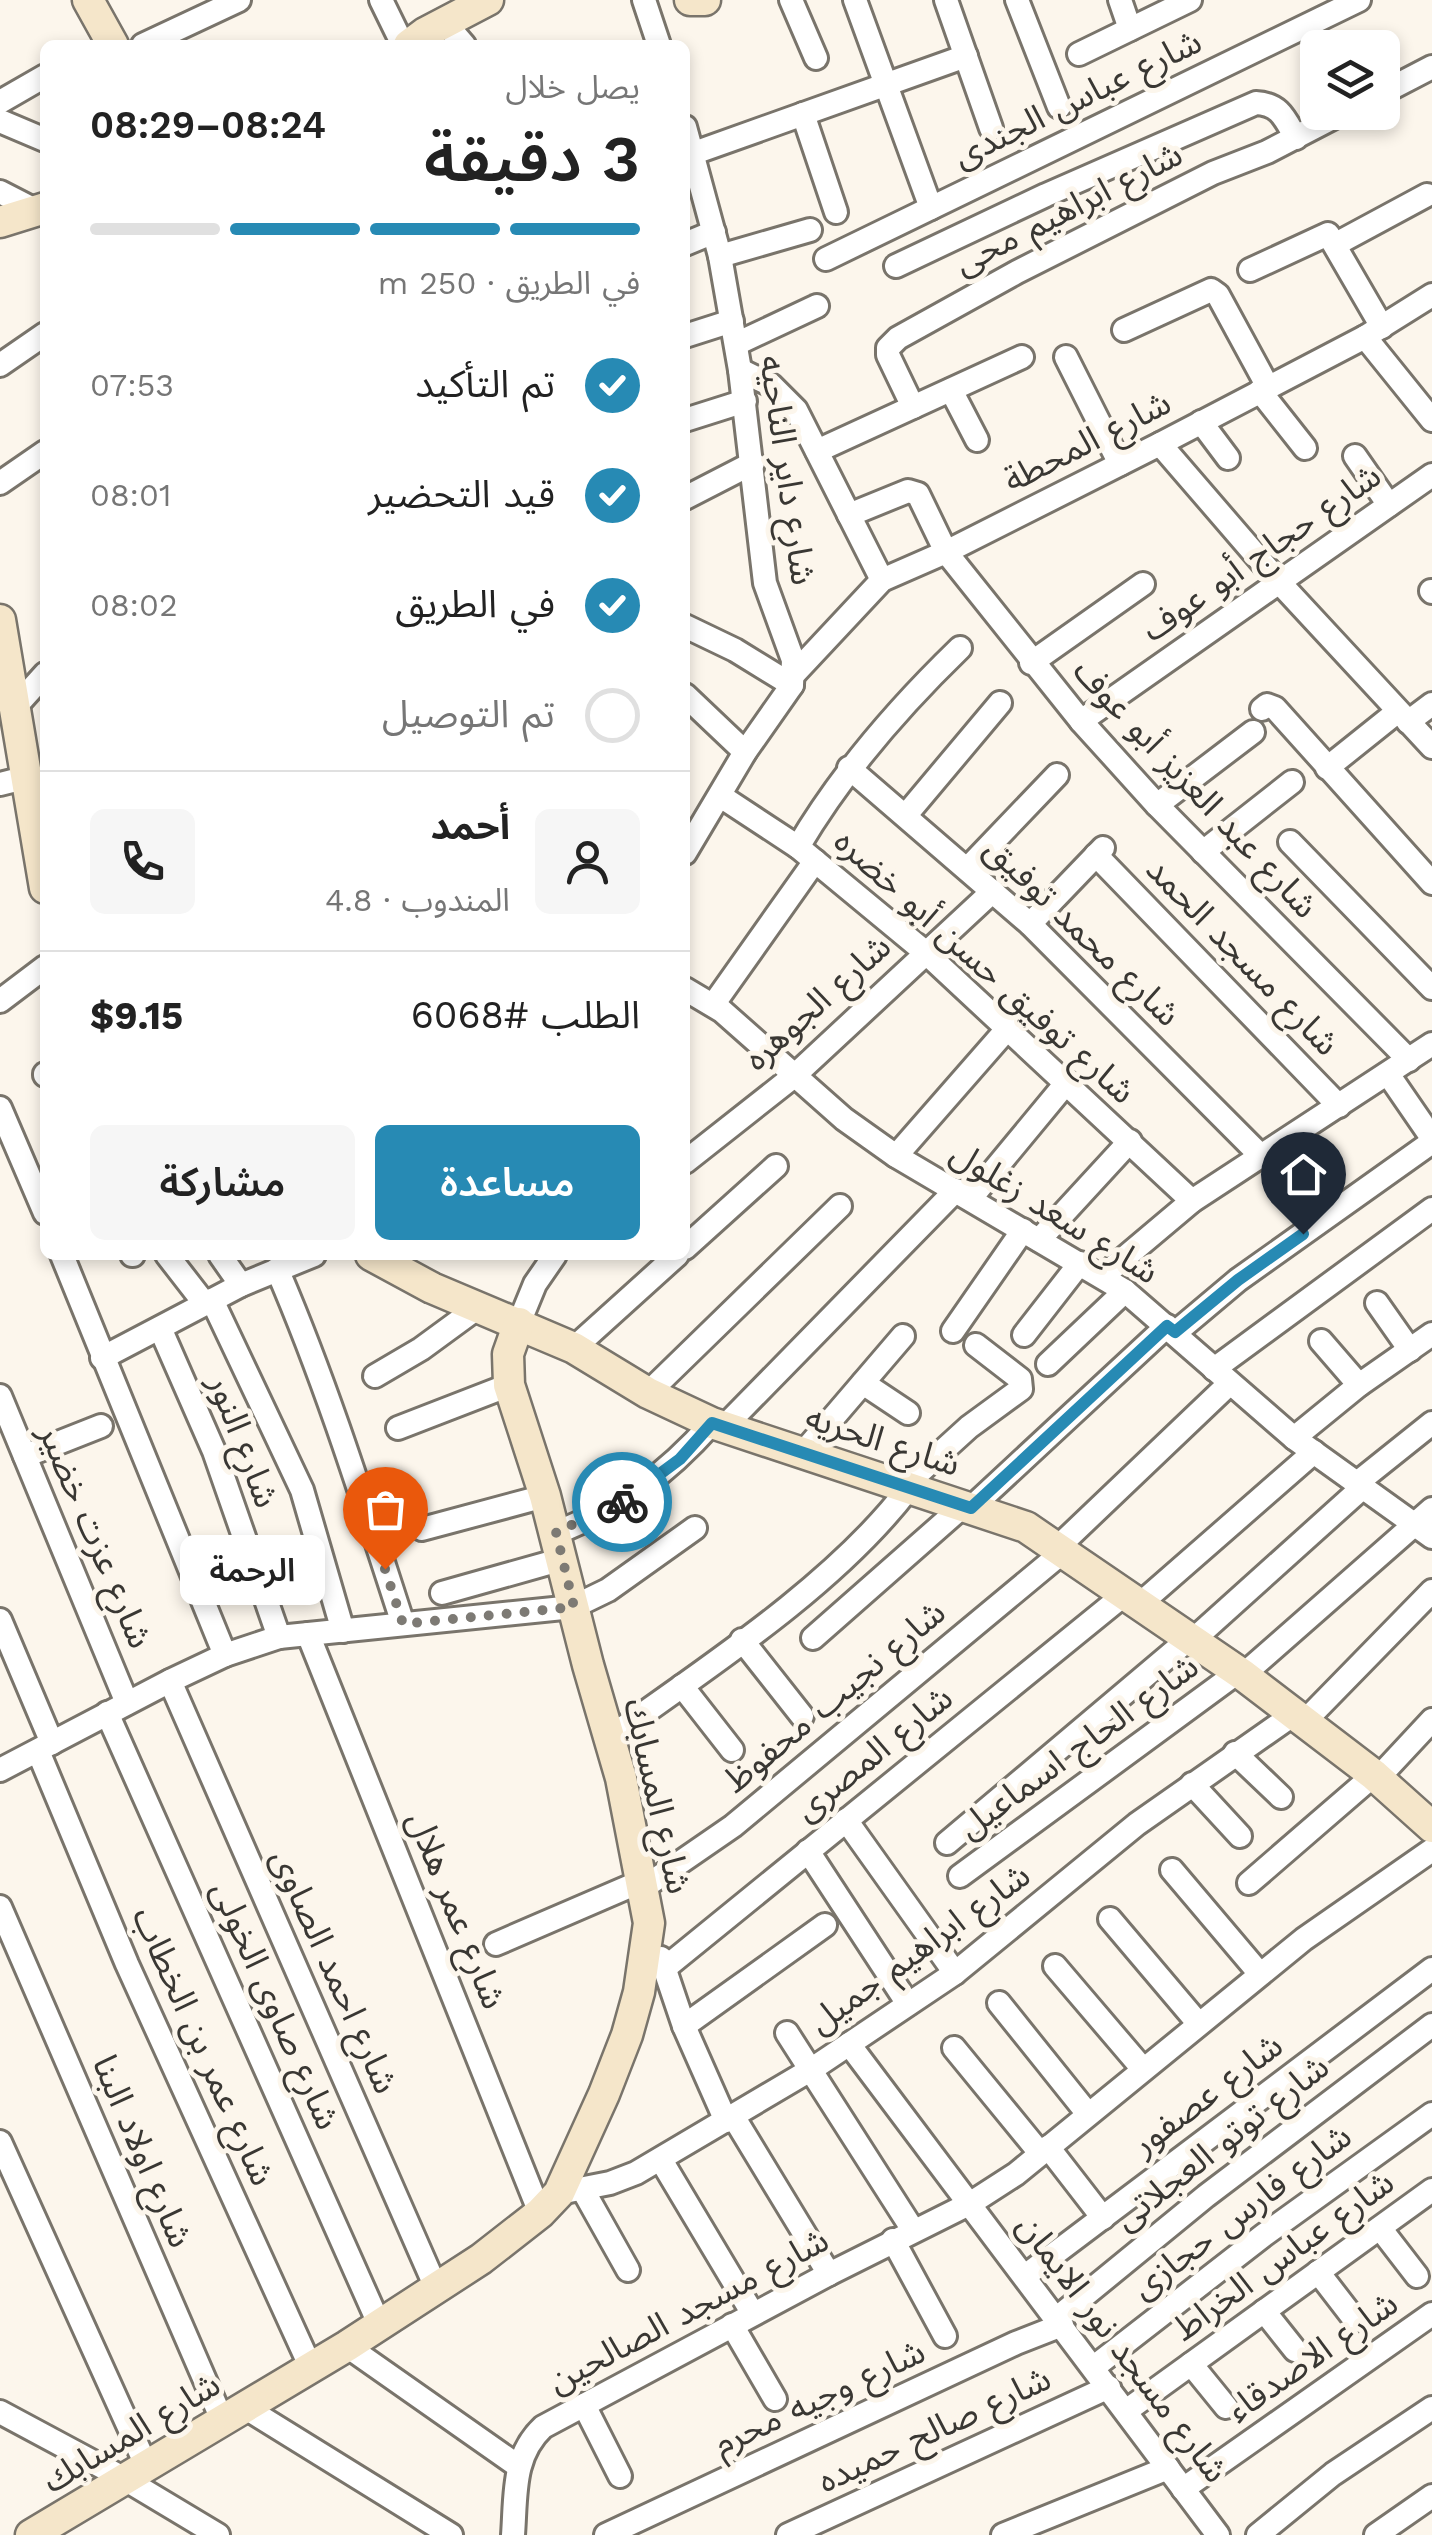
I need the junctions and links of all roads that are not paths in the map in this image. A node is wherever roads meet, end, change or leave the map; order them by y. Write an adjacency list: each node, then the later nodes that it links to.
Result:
1 (88, 0): 17 (street)
2 (239, 0): 18 (street)
3 (381, 0): 19 (street)
4 (488, 0): 16 (street)
5 (644, 0): 21 (street)
6 (690, 0): 7 (street)
7 (704, 0)
8 (792, 0): 24 (street)
9 (855, 0): 27 (street)
10 (946, 0): 23 (street)
11 (1018, 0): 30 (street)
12 (1120, 0): 15 (street)
13 (1190, 0): 15 (street)
14 (1359, 0): 41 (street, شارع عباس الجندى)
15 (1130, 29): 22 (street)
16 (454, 34): 20 (street)
17 (107, 40)
18 (153, 40)
19 (403, 40)
20 (428, 40)
21 (656, 40)
22 (1079, 54)
23 (966, 56): 27 (street); 33 (street)
24 (816, 58)
25 (1432, 67): 28 (street)
26 (40, 79): 29 (street)
27 (886, 84): 31 (street); 41 (street)
28 (1400, 84)
29 (0, 102)
30 (1059, 107)
31 (803, 114): 37 (street); 44 (street)
32 (0, 121): 35 (street)
33 (991, 128)
34 (1311, 130): 36 (street, شارع ابراهيم محى)
35 (40, 138)
36 (1296, 138): 52 (street); 68 (street, شارع ابراهيم محى)
37 (690, 142)
38 (690, 149): 47 (street, شارع داير الناحيه)
39 (0, 192): 42 (street)
40 (1427, 195): 49 (street)
41 (932, 208): 51 (street, شارع عباس الجندى)
42 (40, 210)
43 (40, 210): 45 (street)
44 (836, 212)
45 (0, 222)
46 (810, 230): 50 (street)
47 (714, 232): 48 (street); 50 (street, شارع داير الناحيه)
48 (690, 242)
49 (1336, 244): 53 (street); 57 (street)
50 (720, 256): 58 (street, شارع داير الناحيه)
51 (826, 259)
52 (896, 266)
53 (1250, 270)
54 (1432, 296): 57 (street, شارع المحطة)
55 (816, 306): 58 (street)
56 (1124, 330): 65 (street)
57 (1374, 332): 65 (street, شارع المحطة); 70 (street)
58 (734, 333): 59 (street); 64 (street, شارع داير الناحيه)
59 (690, 336)
60 (40, 337): 63 (street)
61 (1022, 358): 66 (street)
62 (1066, 358): 80 (street)
63 (0, 364)
64 (740, 370): 67 (street, شارع داير الناحيه); 75 (street)
65 (1264, 389): 71 (street, شارع المحطة); 74 (street)
66 (950, 390): 68 (street); 72 (street)
67 (744, 401): 69 (street); 79 (street, شارع داير الناحيه)
68 (912, 407): 75 (street)
69 (690, 418)
70 (1432, 420)
71 (1201, 422): 73 (street, شارع المحطة); 78 (street)
72 (977, 440)
73 (1160, 444): 80 (street, شارع المحطة); 88 (street)
74 (1305, 448)
75 (817, 451): 85 (street)
76 (40, 455): 82 (street)
77 (1354, 456): 84 (street)
78 (1228, 458)
79 (752, 464): 83 (street); 95 (street, شارع داير الناحيه)
80 (1120, 464): 86 (street, شارع المحطة)
81 (1432, 475): 84 (street, شارع حجاج أبو عوف)
82 (0, 483)
83 (690, 495)
84 (1388, 506): 88 (street, شارع حجاج أبو عوف)
85 (849, 515): 86 (street, شارع عبد العزيز أبو عوف); 87 (street)
86 (946, 552): 87 (street, شارع المحطة); 93 (street, شارع عبد العزيز أبو عوف)
87 (882, 580): 95 (street, شارع المحطة)
88 (1279, 582): 101 (street); 102 (street, شارع حجاج أبو عوف)
89 (1143, 584): 93 (street)
90 (0, 620): 99 (street)
91 (690, 628): 95 (street)
92 (960, 648): 106 (street)
93 (1031, 663): 102 (street, شارع عبد العزيز أبو عوف)
94 (40, 679): 99 (street)
95 (793, 679): 105 (street)
96 (690, 700): 105 (street)
97 (1000, 703): 113 (street)
98 (1432, 704): 101 (street)
99 (16, 705): 110 (street)
100 (1262, 709): 107 (street)
101 (1402, 717): 104 (street); 107 (street)
102 (1081, 721): 112 (street, شارع عبد العزيز أبو عوف)
103 (1253, 732): 112 (street)
104 (1432, 746)
105 (745, 752): 111 (street)
106 (849, 768): 113 (street, شارع محمد توفيق); 117 (street)
107 (1326, 768): 120 (street)
108 (1057, 775): 119 (street)
109 (1292, 782): 116 (street)
110 (30, 790): 118 (street)
111 (722, 796): 115 (street); 117 (street, شارع توفيق حسن أبو خضره)
112 (1158, 805): 116 (street, شارع عبد العزيز أبو عوف)
113 (906, 816): 119 (street, شارع محمد توفيق)
114 (1290, 842): 125 (street)
115 (690, 845)
116 (1203, 852): 131 (street, شارع عبد العزيز أبو عوف)
117 (806, 854): 123 (street, شارع توفيق حسن أبو خضره); 128 (street)
118 (40, 855)
119 (968, 868): 121 (street, شارع محمد توفيق)
120 (1432, 883)
121 (993, 891): 122 (street, شارع محمد توفيق); 123 (street, شارع الجوهره)
122 (1030, 924): 135 (street, شارع مسجد الحمد); 140 (street, شارع محمد توفيق)
123 (925, 952): 129 (street, شارع توفيق حسن أبو خضره); 133 (street, شارع الجوهره)
124 (40, 971): 127 (street)
125 (1432, 988)
126 (690, 993): 128 (street, شارع سعد زغلول)
127 (0, 1001)
128 (713, 1006): 133 (street, شارع سعد زغلول)
129 (1008, 1028): 134 (street, شارع توفيق حسن أبو خضره); 141 (street)
130 (1432, 1044): 131 (street)
131 (1409, 1060): 132 (street)
132 (1388, 1074): 135 (street); 137 (street)
133 (794, 1076): 139 (street, شارع الجوهره); 141 (street, شارع سعد زغلول)
134 (1067, 1082): 138 (street, شارع توفيق حسن أبو خضره); 143 (street)
135 (1339, 1106): 140 (street)
136 (0, 1108): 145 (street)
137 (1432, 1140): 169 (street)
138 (1130, 1142): 144 (street, شارع توفيق حسن أبو خضره); 148 (street)
139 (690, 1152)
140 (1260, 1154): 144 (street)
141 (896, 1156): 143 (street, شارع سعد زغلول)
142 (776, 1166): 149 (street)
143 (964, 1194): 148 (street, شارع سعد زغلول); 189 (street)
144 (1192, 1200): 160 (street)
145 (40, 1201)
146 (840, 1206): 185 (street)
147 (1432, 1209): 181 (street, شارع نجيب محفوظ)
148 (1031, 1235): 158 (street, شارع سعد زغلول); 170 (street)
149 (690, 1243)
150 (64, 1260): 178 (street)
151 (171, 1260): 164 (street)
152 (224, 1260): 162 (street)
153 (300, 1260): 159 (street)
154 (379, 1260): 166 (street, شارع الحريه)
155 (537, 1260): 161 (street)
156 (551, 1260): 161 (street)
157 (671, 1260): 176 (street)
158 (1080, 1263): 160 (street, شارع سعد زغلول); 172 (street)
159 (276, 1269): 162 (street); 212 (street)
160 (1102, 1276): 163 (street, شارع سعد زغلول)
161 (535, 1284): 167 (street)
162 (241, 1285): 164 (street)
163 (1125, 1291): 169 (street, شارع سعد زغلول); 179 (street)
164 (209, 1302): 168 (street); 213 (street)
165 (1377, 1303): 177 (street)
166 (477, 1308): 167 (street, شارع الحريه); 180 (street)
167 (519, 1324): 176 (street, شارع الحريه); 183 (street, شارع المسابك)
168 (160, 1328): 178 (street); 215 (street, شارع النور)
169 (1171, 1329): 181 (street, شارع سعد زغلول); 199 (street)
170 (953, 1331)
171 (1432, 1334): 177 (street)
172 (1024, 1335)
173 (903, 1336): 182 (street)
174 (1320, 1340): 184 (street)
175 (976, 1345): 197 (street)
176 (574, 1348): 185 (street, شارع الحريه)
177 (1410, 1350): 184 (street)
178 (102, 1358): 219 (street)
179 (1048, 1364)
180 (375, 1376)
181 (1221, 1377): 192 (street, شارع سعد زغلول); 206 (street, شارع نجيب محفوظ)
182 (863, 1383): 187 (street); 194 (street)
183 (509, 1385): 191 (street); 198 (street, شارع المسابك)
184 (1360, 1385): 192 (street)
185 (648, 1393): 189 (street, شارع الحريه)
186 (0, 1396): 195 (street, شارع عزت خضير)
187 (908, 1413)
188 (1432, 1423): 196 (street)
189 (718, 1425): 194 (street, شارع الحريه); 205 (street)
190 (101, 1426): 195 (street)
191 (398, 1428)
192 (1294, 1438): 193 (street, شارع سعد زغلول)
193 (1314, 1452): 196 (street, شارع سعد زغلول); 209 (street, شارع المصرى)
194 (802, 1454): 197 (street, شارع الحريه)
195 (26, 1456): 223 (street, شارع عزت خضير)
196 (1360, 1485): 201 (street, شارع سعد زغلول); 217 (street)
197 (905, 1488): 199 (street, شارع الحريه); 218 (street)
198 (545, 1496): 203 (street); 205 (street, شارع المسابك)
199 (967, 1507): 206 (street, شارع الحريه); 216 (street)
200 (1432, 1509): 201 (street, شارع الحاج اسماعيل)
201 (1412, 1523): 204 (street, شارع سعد زغلول); 220 (street, شارع الحاج اسماعيل)
202 (694, 1528): 210 (street)
203 (422, 1529)
204 (1432, 1537)
205 (559, 1546): 208 (street); 210 (street, شارع المسابك)
206 (1061, 1549): 209 (street, شارع الحريه); 244 (street, شارع نجيب محفوظ)
207 (1432, 1590): 225 (street, شارع ابراهيم جميل)
208 (442, 1593)
209 (1133, 1599): 217 (street, شارع الحريه); 235 (street, شارع المصرى)
210 (574, 1607): 212 (street); 227 (street, شارع المسابك)
211 (0, 1620): 228 (street, شارع عمر بن الخطاب)
212 (403, 1624): 213 (street)
213 (343, 1631): 214 (street)
214 (308, 1634): 215 (street); 272 (street, شارع عمر هلال)
215 (279, 1637): 219 (street)
216 (813, 1638)
217 (1192, 1639): 220 (street, شارع الحريه); 238 (street)
218 (742, 1640): 222 (street); 224 (street)
219 (225, 1656): 221 (street)
220 (1240, 1674): 225 (street, شارع الحريه); 242 (street, شارع الحاج اسماعيل)
221 (170, 1681): 223 (street); 282 (street, شارع احمد الصاوى)
222 (682, 1686): 227 (street); 229 (street)
223 (117, 1708): 228 (street); 288 (street, شارع صاوى الخولى)
224 (802, 1716)
225 (1298, 1718): 230 (street, شارع ابراهيم جميل); 232 (street, شارع الحريه)
226 (1432, 1720): 232 (street)
227 (610, 1737): 244 (street, شارع المسابك)
228 (45, 1747): 231 (street); 294 (street, شارع عمر بن الخطاب)
229 (732, 1750)
230 (1235, 1753): 233 (street, شارع ابراهيم جميل); 234 (street)
231 (0, 1770)
232 (1376, 1777): 236 (street, شارع الحريه); 243 (street)
233 (1192, 1784): 237 (street); 253 (street, شارع ابراهيم جميل)
234 (1281, 1798)
235 (846, 1820): 240 (street, شارع المصرى); 253 (street)
236 (1429, 1820)
237 (1240, 1836)
238 (947, 1843)
239 (1432, 1850): 254 (street, شارع مسجد الصالحين)
240 (808, 1851): 251 (street, شارع المصرى); 255 (street)
241 (1172, 1870): 254 (street)
242 (960, 1876)
243 (1249, 1883)
244 (643, 1885): 247 (street, شارع المسابك); 249 (street, شارع نجيب محفوظ)
245 (0, 1907): 302 (street, شارع اولاد البنا)
246 (1110, 1919): 257 (street)
247 (648, 1923): 251 (street); 272 (street, شارع المسابك)
248 (825, 1925): 258 (street)
249 (496, 1944)
250 (1055, 1966): 263 (street)
251 (665, 1968): 258 (street)
252 (1432, 1970): 274 (street, شارع عصفور)
253 (956, 1973): 255 (street, شارع ابراهيم جميل)
254 (1260, 1974): 257 (street, شارع مسجد الصالحين)
255 (908, 2004): 261 (street, شارع ابراهيم جميل)
256 (999, 2004): 265 (street)
257 (1198, 2023): 263 (street, شارع مسجد الصالحين)
258 (684, 2026): 267 (street)
259 (1432, 2026): 287 (street, شارع توتو العجلاتى)
260 (788, 2033): 264 (street)
261 (849, 2044): 264 (street, شارع ابراهيم جميل); 273 (street)
262 (954, 2048): 269 (street)
263 (1142, 2068): 265 (street, شارع مسجد الصالحين)
264 (812, 2069): 267 (street, شارع ابراهيم جميل); 276 (street)
265 (1088, 2114): 269 (street, شارع مسجد الصالحين)
266 (1432, 2114): 293 (street, شارع فارس حجازى)
267 (729, 2119): 270 (street, شارع ابراهيم جميل); 279 (street)
268 (0, 2142): 305 (street)
269 (1044, 2150): 273 (street, شارع مسجد الصالحين); 274 (street)
270 (661, 2160): 272 (street, شارع ابراهيم جميل); 285 (street)
271 (1432, 2190): 275 (street, شارع عباس الخراط)
272 (561, 2198): 277 (street, شارع عمر هلال); 282 (street, شارع المسابك)
273 (971, 2203): 276 (street, شارع مسجد الصالحين); 280 (street, شارع مسجد نور الايمان)
274 (1103, 2218): 280 (street, شارع عصفور)
275 (1380, 2228): 278 (street, شارع عباس الخراط); 281 (street)
276 (904, 2235): 279 (street, شارع مسجد الصالحين); 289 (street)
277 (628, 2270)
278 (1318, 2272): 283 (street, شارع عباس الخراط); 286 (street)
279 (829, 2274): 285 (street, شارع مسجد الصالحين)
280 (1025, 2276): 287 (street, شارع مسجد نور الايمان)
281 (1417, 2276)
282 (436, 2290): 288 (street, شارع المسابك)
283 (1264, 2311): 291 (street); 292 (street, شارع عباس الخراط)
284 (1432, 2314): 307 (street, شارع الاصدقاء)
285 (742, 2319): 296 (street); 297 (street, شارع مسجد الصالحين)
286 (1356, 2320)
287 (1059, 2321): 293 (street, شارع مسجد نور الايمان); 313 (street, شارع وجيه محرم)
288 (380, 2326): 290 (street, شارع المسابك)
289 (946, 2336)
290 (347, 2346): 294 (street, شارع المسابك); 303 (street)
291 (1295, 2350)
292 (1190, 2364): 298 (street); 300 (street, شارع عباس الخراط)
293 (1094, 2366): 295 (street, شارع مسجد نور الايمان)
294 (311, 2368): 302 (street, شارع المسابك)
295 (1109, 2387): 300 (street, شارع مسجد نور الايمان); 314 (street, شارع صالح حميده)
296 (774, 2400)
297 (584, 2405): 303 (street, شارع مسجد الصالحين); 306 (street)
298 (1226, 2408)
299 (1432, 2408): 317 (street)
300 (1126, 2411): 304 (street, شارع مسجد نور الايمان)
301 (0, 2412): 305 (street)
302 (234, 2415): 305 (street, شارع المسابك); 311 (street)
303 (518, 2466): 312 (street)
304 (1168, 2468): 307 (street, شارع مسجد نور الايمان); 315 (street)
305 (135, 2471): 309 (street, شارع المسابك); 310 (street)
306 (620, 2476)
307 (1183, 2490): 316 (street, شارع مسجد نور الايمان)
308 (1432, 2496): 318 (street)
309 (31, 2535)
310 (218, 2535)
311 (451, 2535)
312 (513, 2535)
313 (606, 2535)
314 (788, 2535)
315 (1003, 2535)
316 (1218, 2535)
317 (1258, 2535)
318 (1376, 2535)

